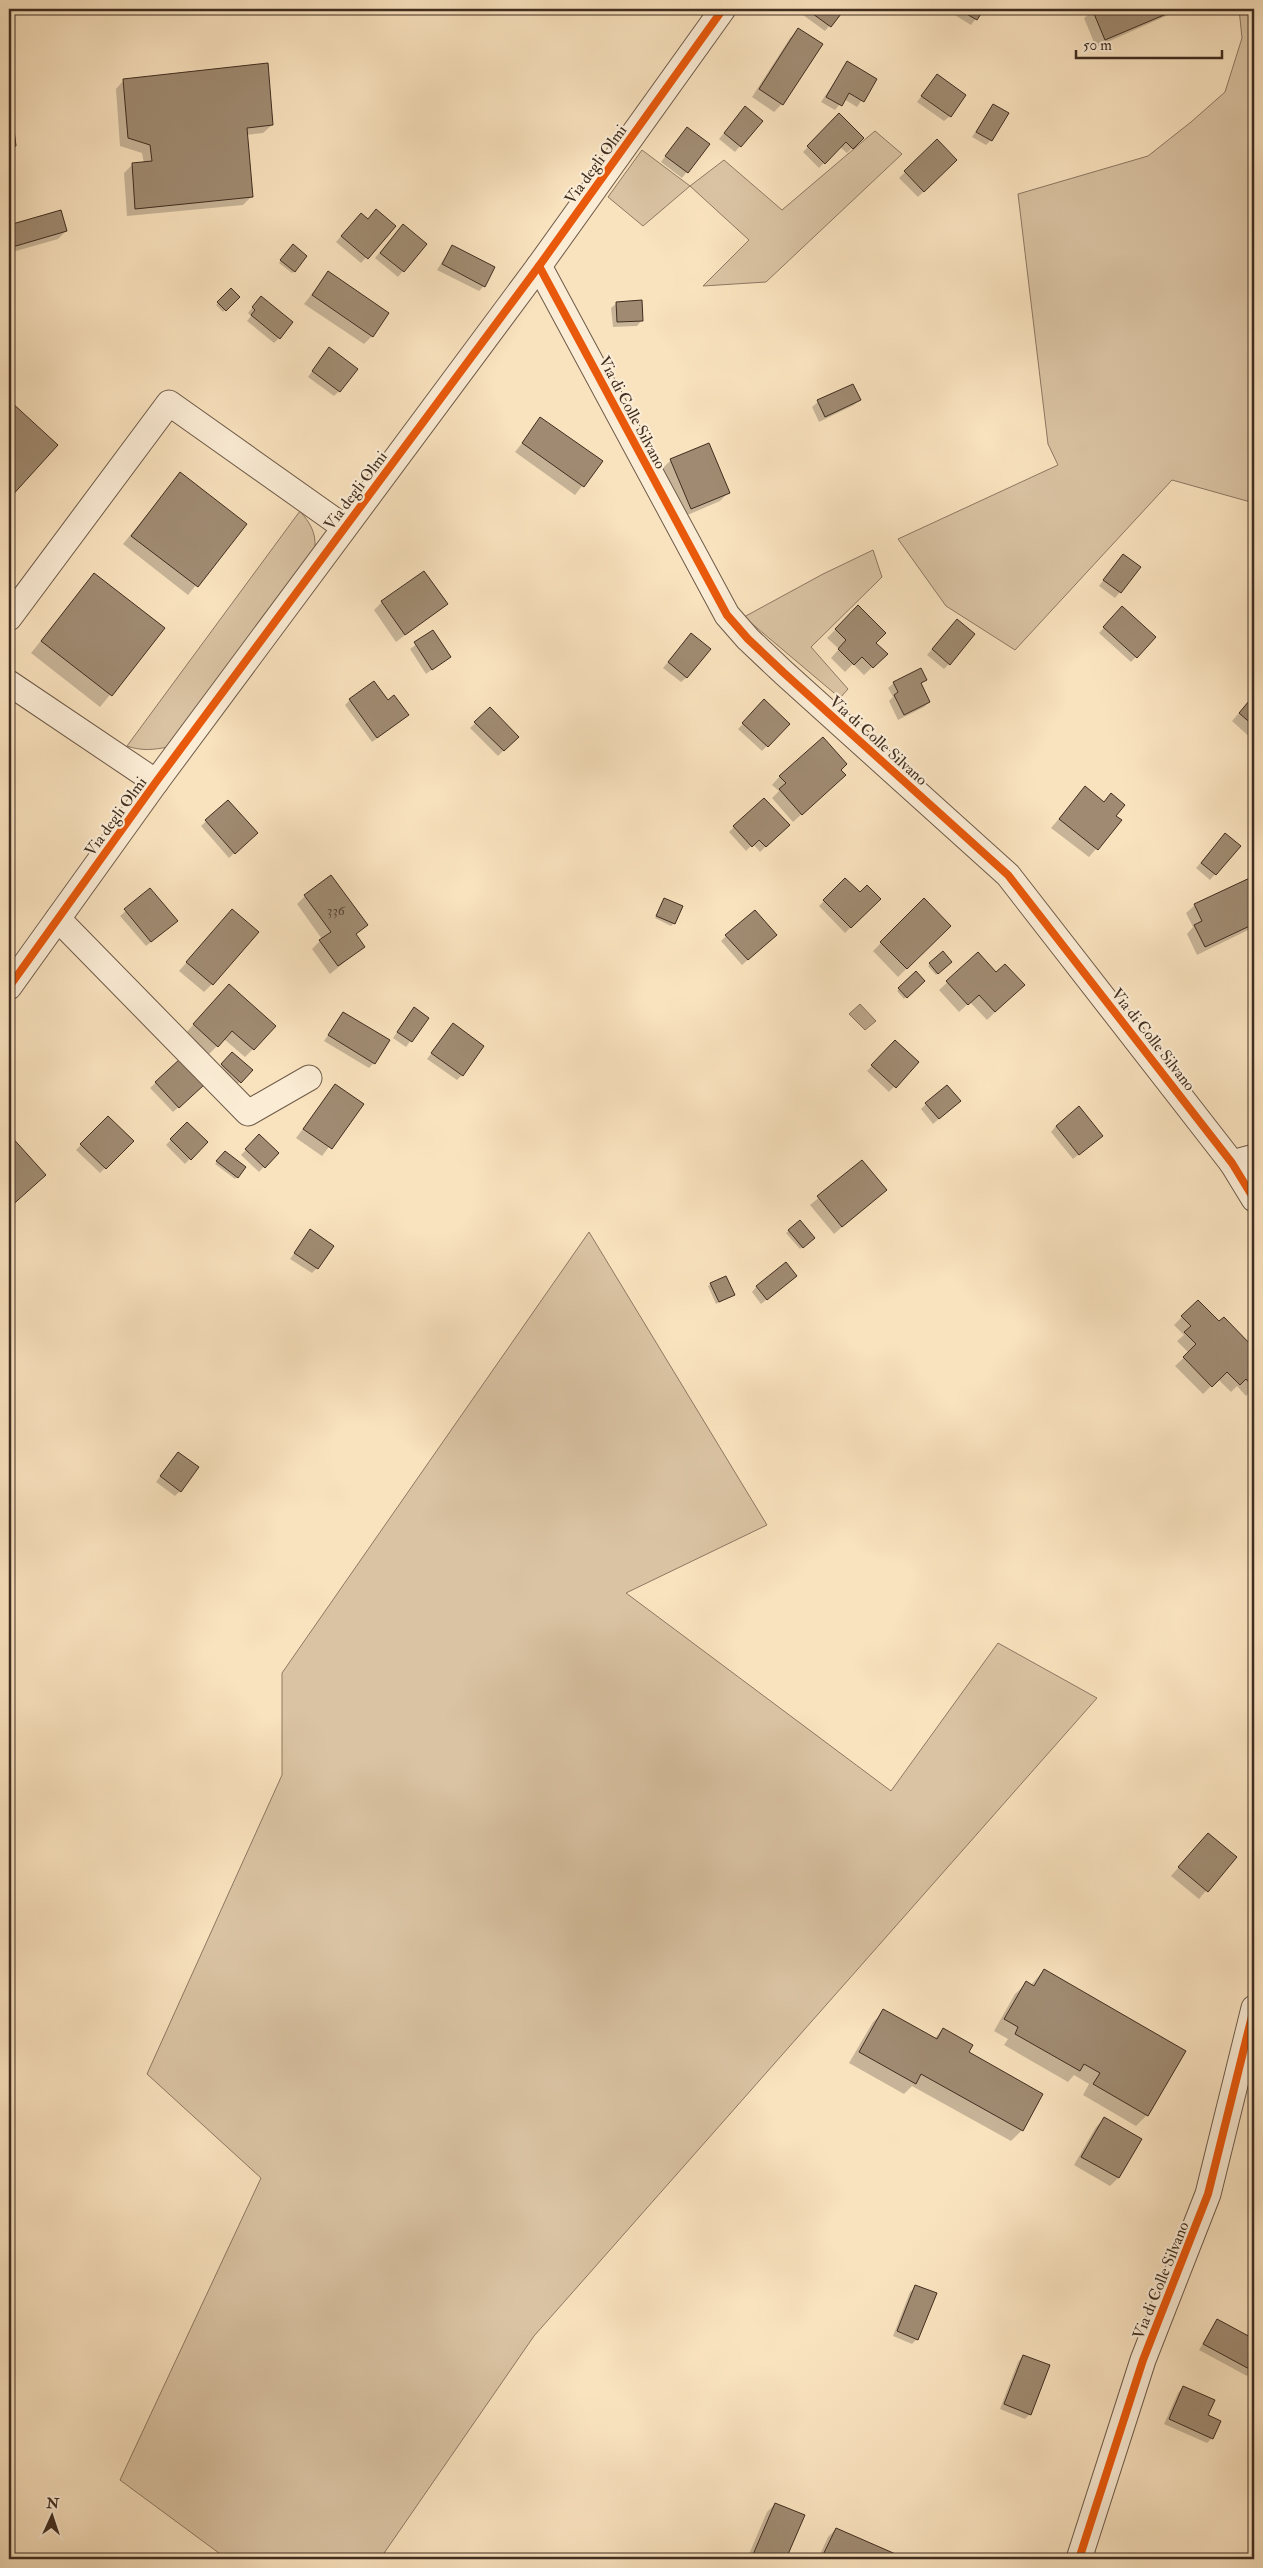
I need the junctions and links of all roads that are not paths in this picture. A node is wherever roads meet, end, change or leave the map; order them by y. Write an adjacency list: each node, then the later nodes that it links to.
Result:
1 (723, 9): 2 (street, Via degli Olmi)
2 (539, 266): 3 (street, Via degli Olmi); 10 (street, Via di Colle Silvano)
3 (344, 527): 4 (street); 6 (street, Via degli Olmi)
4 (9, 618)
5 (9, 683): 6 (street)
6 (156, 782): 7 (street, Via degli Olmi)
7 (58, 919): 8 (street, Via degli Olmi); 9 (street)
8 (9, 987)
9 (309, 1078)
10 (1243, 1160): 11 (street, Via di Colle Silvano)
11 (1254, 1199)
12 (1254, 2008): 13 (street, Via di Colle Silvano)
13 (1246, 2074): 14 (street, Via di Colle Silvano)
14 (1079, 2559)

